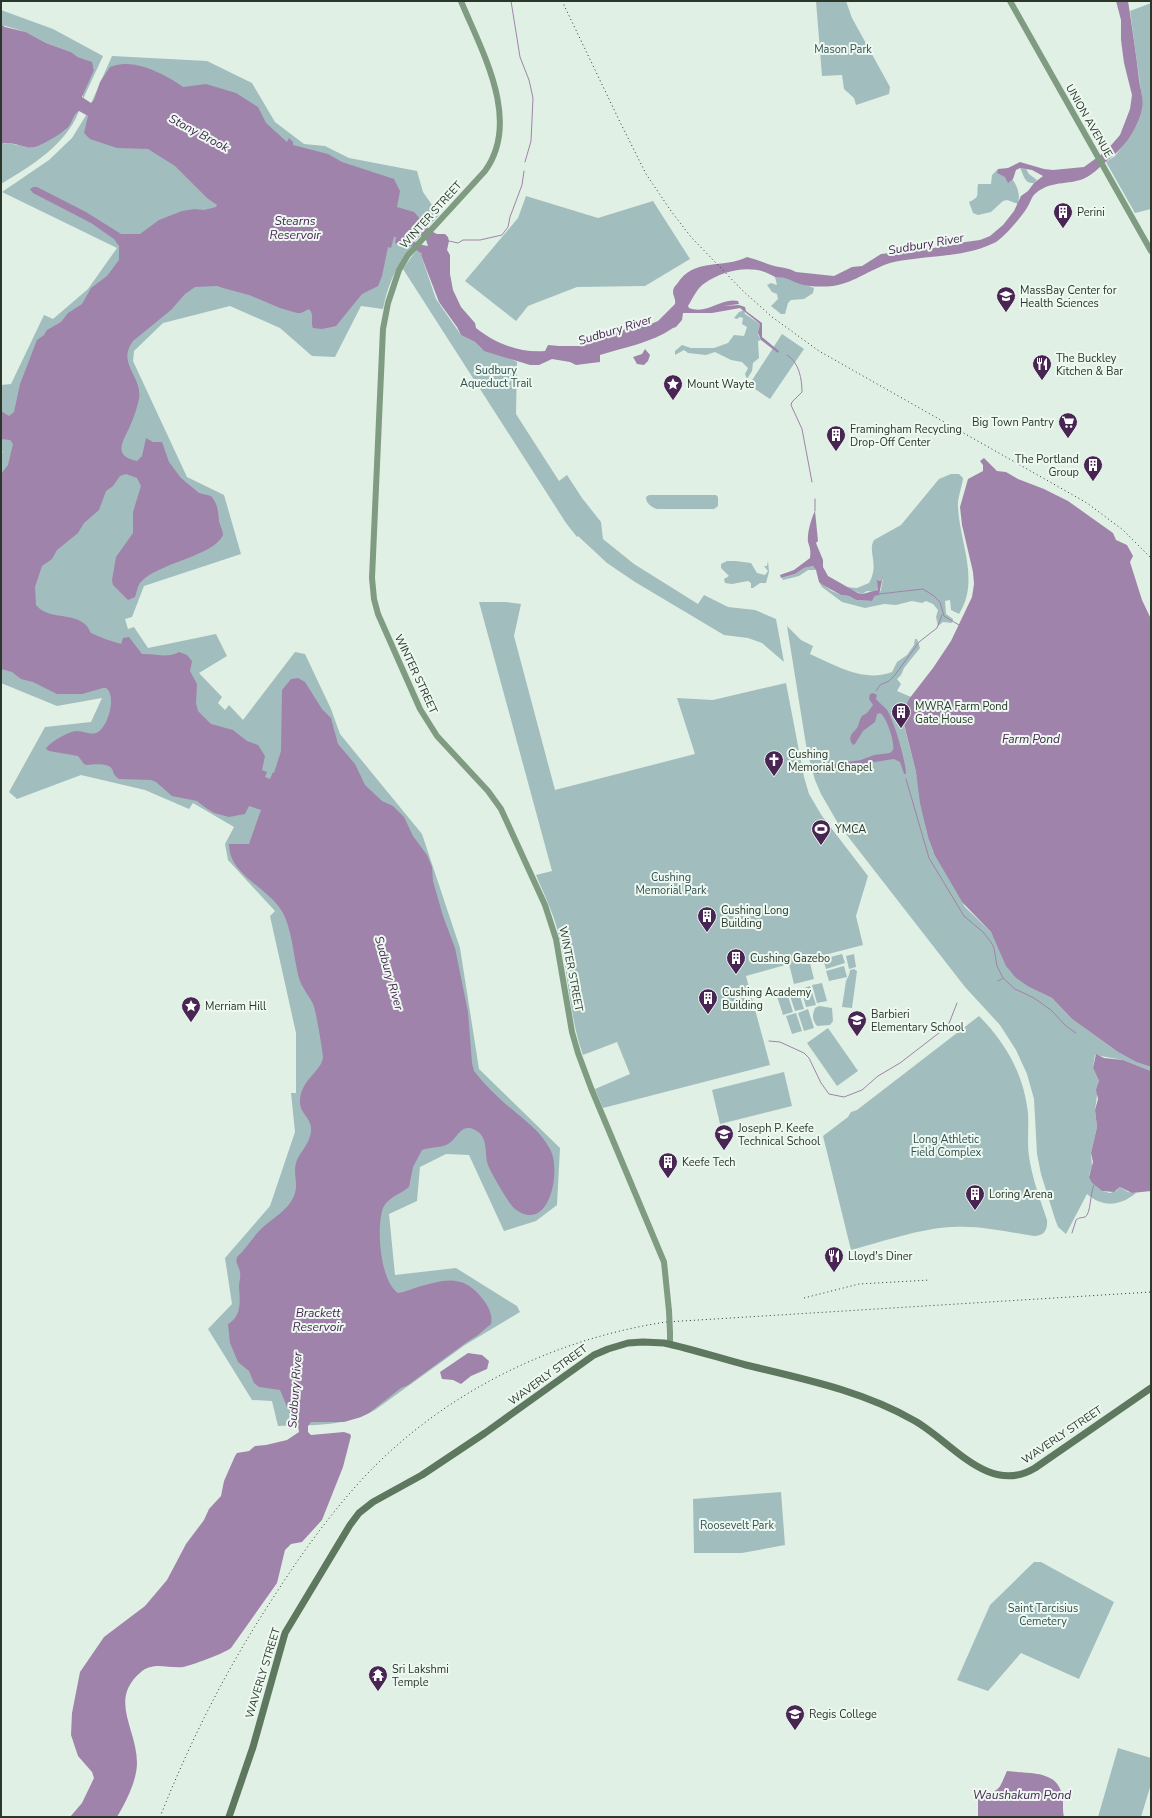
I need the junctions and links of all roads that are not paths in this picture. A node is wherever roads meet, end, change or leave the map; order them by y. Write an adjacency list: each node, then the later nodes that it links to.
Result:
1 (460, 1): 4 (main road, WINTER STREET, bridge)
2 (1010, 1): 3 (main road, UNION AVENUE)
3 (1151, 251)
4 (670, 1344): 5 (main road, WAVERLY STREET); 6 (main road, WAVERLY STREET)
5 (1151, 1388)
6 (229, 1817)

